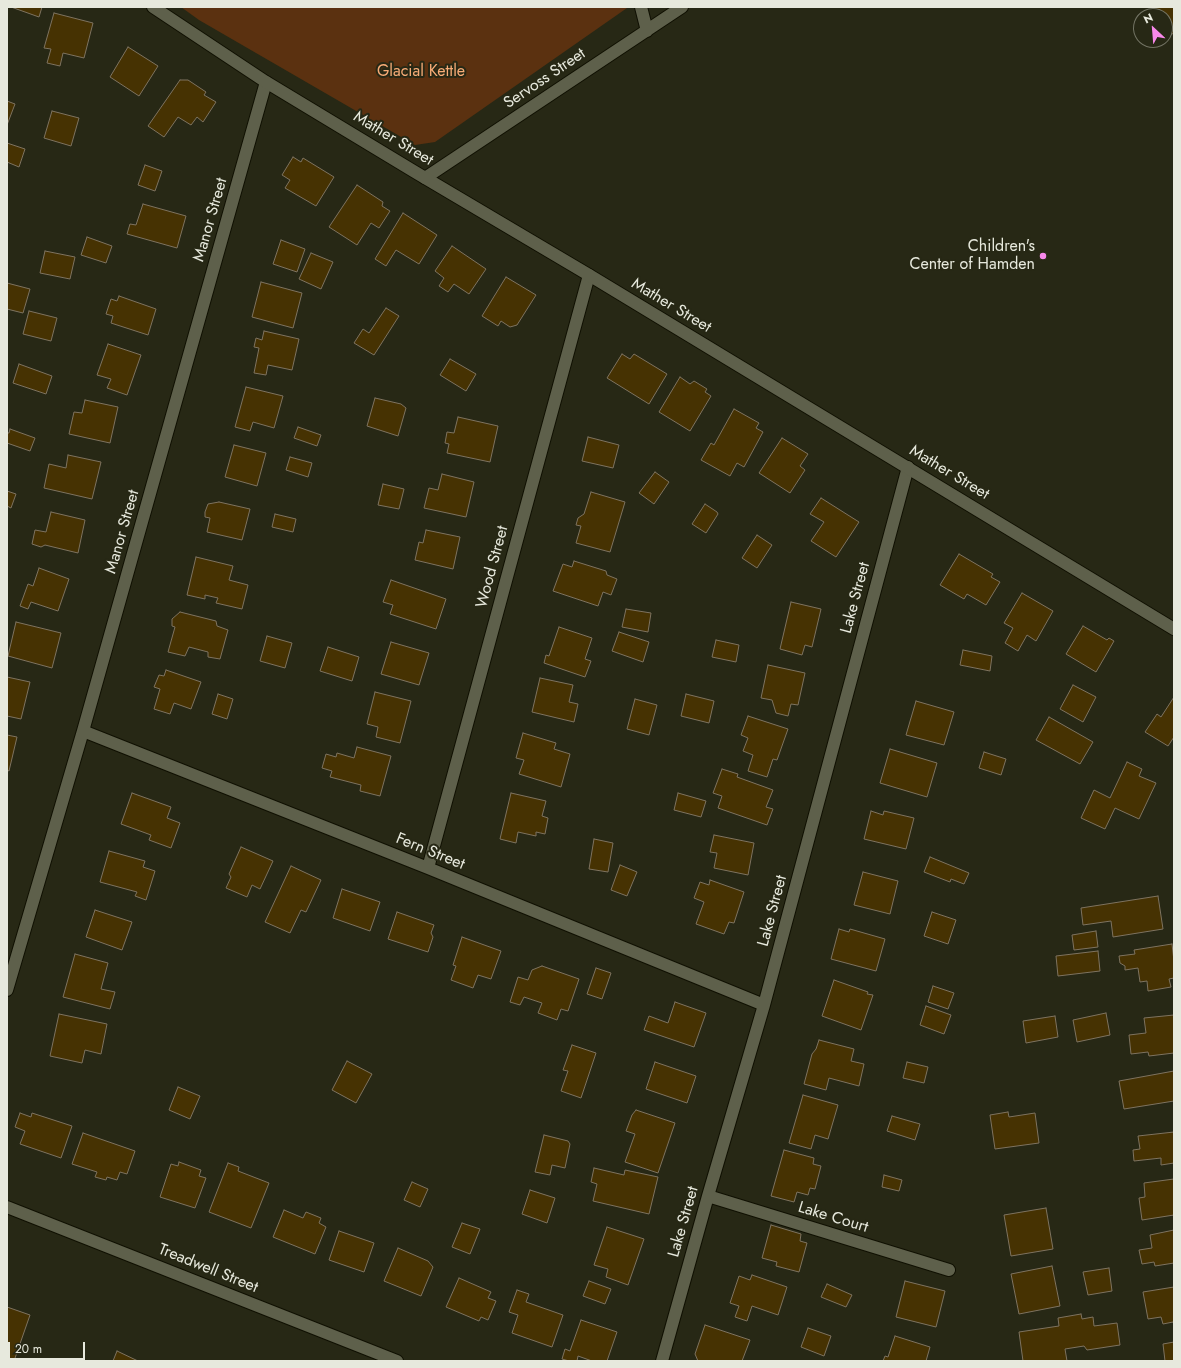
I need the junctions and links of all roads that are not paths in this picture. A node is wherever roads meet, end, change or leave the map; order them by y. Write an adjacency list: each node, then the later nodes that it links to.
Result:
1 (153, 7): 5 (street, Mather Street)
2 (641, 7): 4 (street)
3 (682, 7): 4 (street, Servoss Street)
4 (647, 31): 6 (street, Servoss Street)
5 (266, 82): 6 (street, Mather Street); 10 (street, Manor Street)
6 (426, 178): 7 (street, Mather Street)
7 (589, 275): 8 (street, Mather Street); 11 (street, Wood Street)
8 (908, 467): 9 (street, Mather Street); 13 (street, Lake Street)
9 (1174, 629)
10 (83, 731): 11 (street, Fern Street); 12 (street, Manor Street)
11 (428, 868): 13 (street, Fern Street)
12 (7, 990)
13 (764, 1005): 14 (street, Lake Street)
14 (708, 1196): 16 (street, Lake Court); 18 (street, Lake Street)
15 (7, 1207): 17 (street, Treadwell Street)
16 (949, 1270)
17 (397, 1361)
18 (662, 1361)

